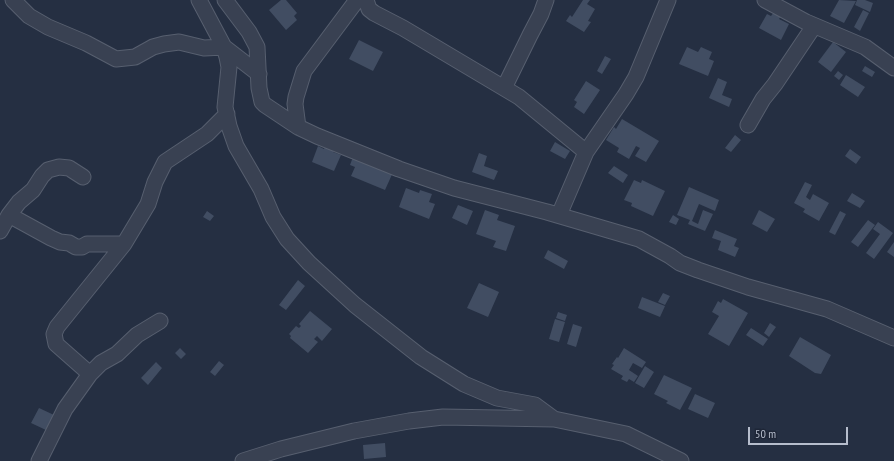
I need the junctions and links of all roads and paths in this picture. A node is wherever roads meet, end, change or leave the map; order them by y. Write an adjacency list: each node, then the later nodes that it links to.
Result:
1 (13, 0): 10 (street)
2 (199, 0): 10 (street)
3 (225, 0): 12 (street)
4 (358, 0): 16 (street)
5 (366, 0): 13 (street)
6 (546, 0): 13 (street)
7 (668, 0): 17 (street)
8 (765, 0): 9 (street)
9 (814, 26): 11 (street); 15 (street)
10 (224, 48): 12 (street); 14 (street)
11 (891, 60)
12 (259, 74): 16 (street)
13 (504, 88): 17 (street)
14 (227, 114): 22 (street); 26 (street)
15 (748, 125)
16 (298, 127): 20 (street)
17 (586, 152): 20 (street)
18 (83, 177): 19 (street)
19 (9, 215): 21 (street); 22 (street)
20 (559, 215): 24 (street)
21 (0, 232)
22 (124, 244): 25 (street)
23 (160, 321): 25 (street)
24 (894, 338)
25 (90, 374): 27 (street)
26 (554, 419): 28 (street); 29 (street)
27 (39, 461)
28 (243, 461)
29 (681, 461)

